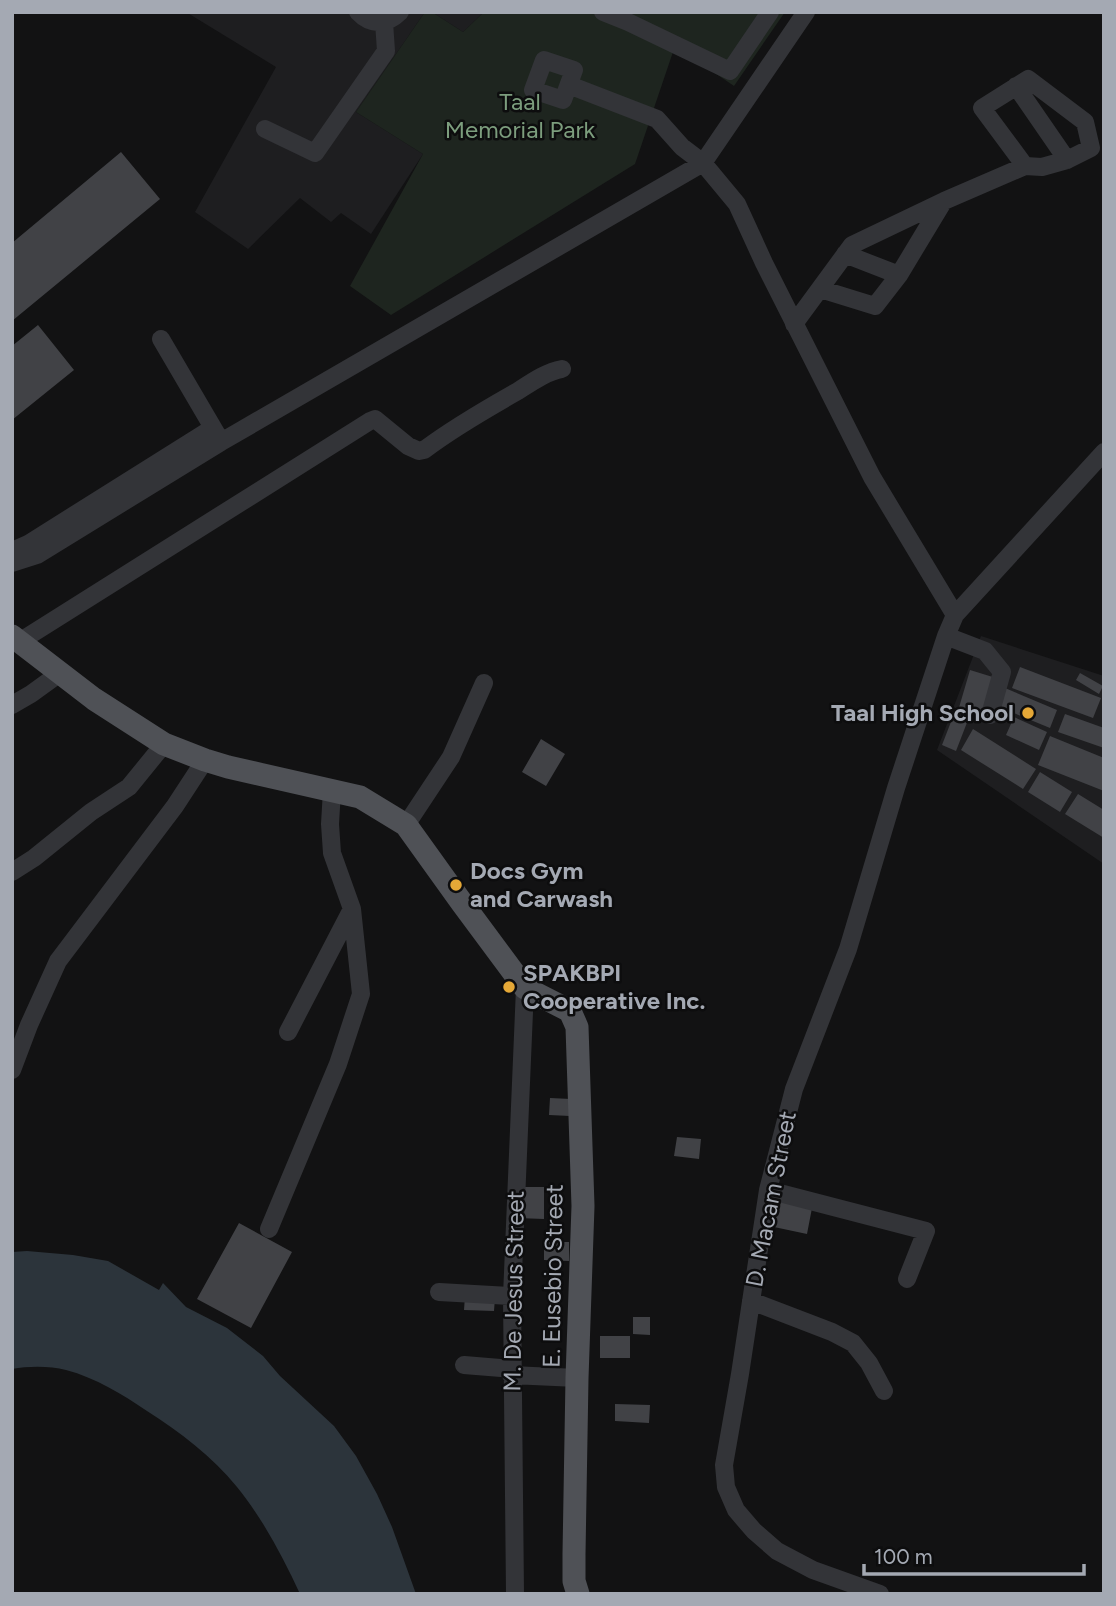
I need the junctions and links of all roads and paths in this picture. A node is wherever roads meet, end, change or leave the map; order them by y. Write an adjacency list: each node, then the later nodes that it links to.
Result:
1 (358, 12): 5 (street)
2 (603, 12): 3 (street)
3 (770, 12)
4 (806, 12): 10 (street)
5 (392, 17): 8 (street)
6 (569, 85): 10 (street)
7 (1016, 86): 9 (street); 9 (street); 11 (street)
8 (265, 129)
9 (1068, 160): 11 (street)
10 (703, 163): 16 (street); 19 (street)
11 (1025, 166): 12 (street)
12 (944, 201): 13 (street); 14 (street)
13 (845, 254): 14 (street); 15 (street)
14 (899, 275): 15 (street)
15 (820, 289): 16 (street)
16 (794, 324): 23 (street)
17 (161, 338): 19 (street)
18 (562, 369): 25 (street)
19 (217, 435): 21 (street); 22 (street)
20 (1104, 452): 23 (street, D. Macam Street)
21 (12, 551)
22 (12, 563)
23 (955, 615): 24 (street, D. Macam Street)
24 (946, 636): 29 (street); 39 (street, D. Macam Street)
25 (15, 639): 26 (main road)
26 (60, 673): 28 (street); 30 (main road)
27 (484, 683): 33 (street)
28 (12, 705)
29 (990, 715)
30 (164, 744): 31 (main road); 34 (street)
31 (205, 760): 32 (main road); 38 (street)
32 (331, 790): 33 (main road); 35 (street)
33 (406, 825): 36 (main road)
34 (12, 872)
35 (352, 909): 37 (street); 40 (street)
36 (525, 988): 43 (street, M. De Jesus Street); 47 (main road, E. Eusebio Street)
37 (288, 1032)
38 (12, 1070)
39 (768, 1190): 41 (street); 44 (street, D. Macam Street)
40 (269, 1229)
41 (907, 1279)
42 (439, 1292): 43 (street)
43 (512, 1297): 46 (street, M. De Jesus Street)
44 (751, 1301): 48 (street); 51 (street, D. Macam Street)
45 (464, 1365): 46 (street)
46 (512, 1372): 47 (street); 49 (street, M. De Jesus Street)
47 (577, 1378): 50 (main road, E. Eusebio Street)
48 (884, 1391)
49 (515, 1594)
50 (578, 1594)
51 (880, 1594)

